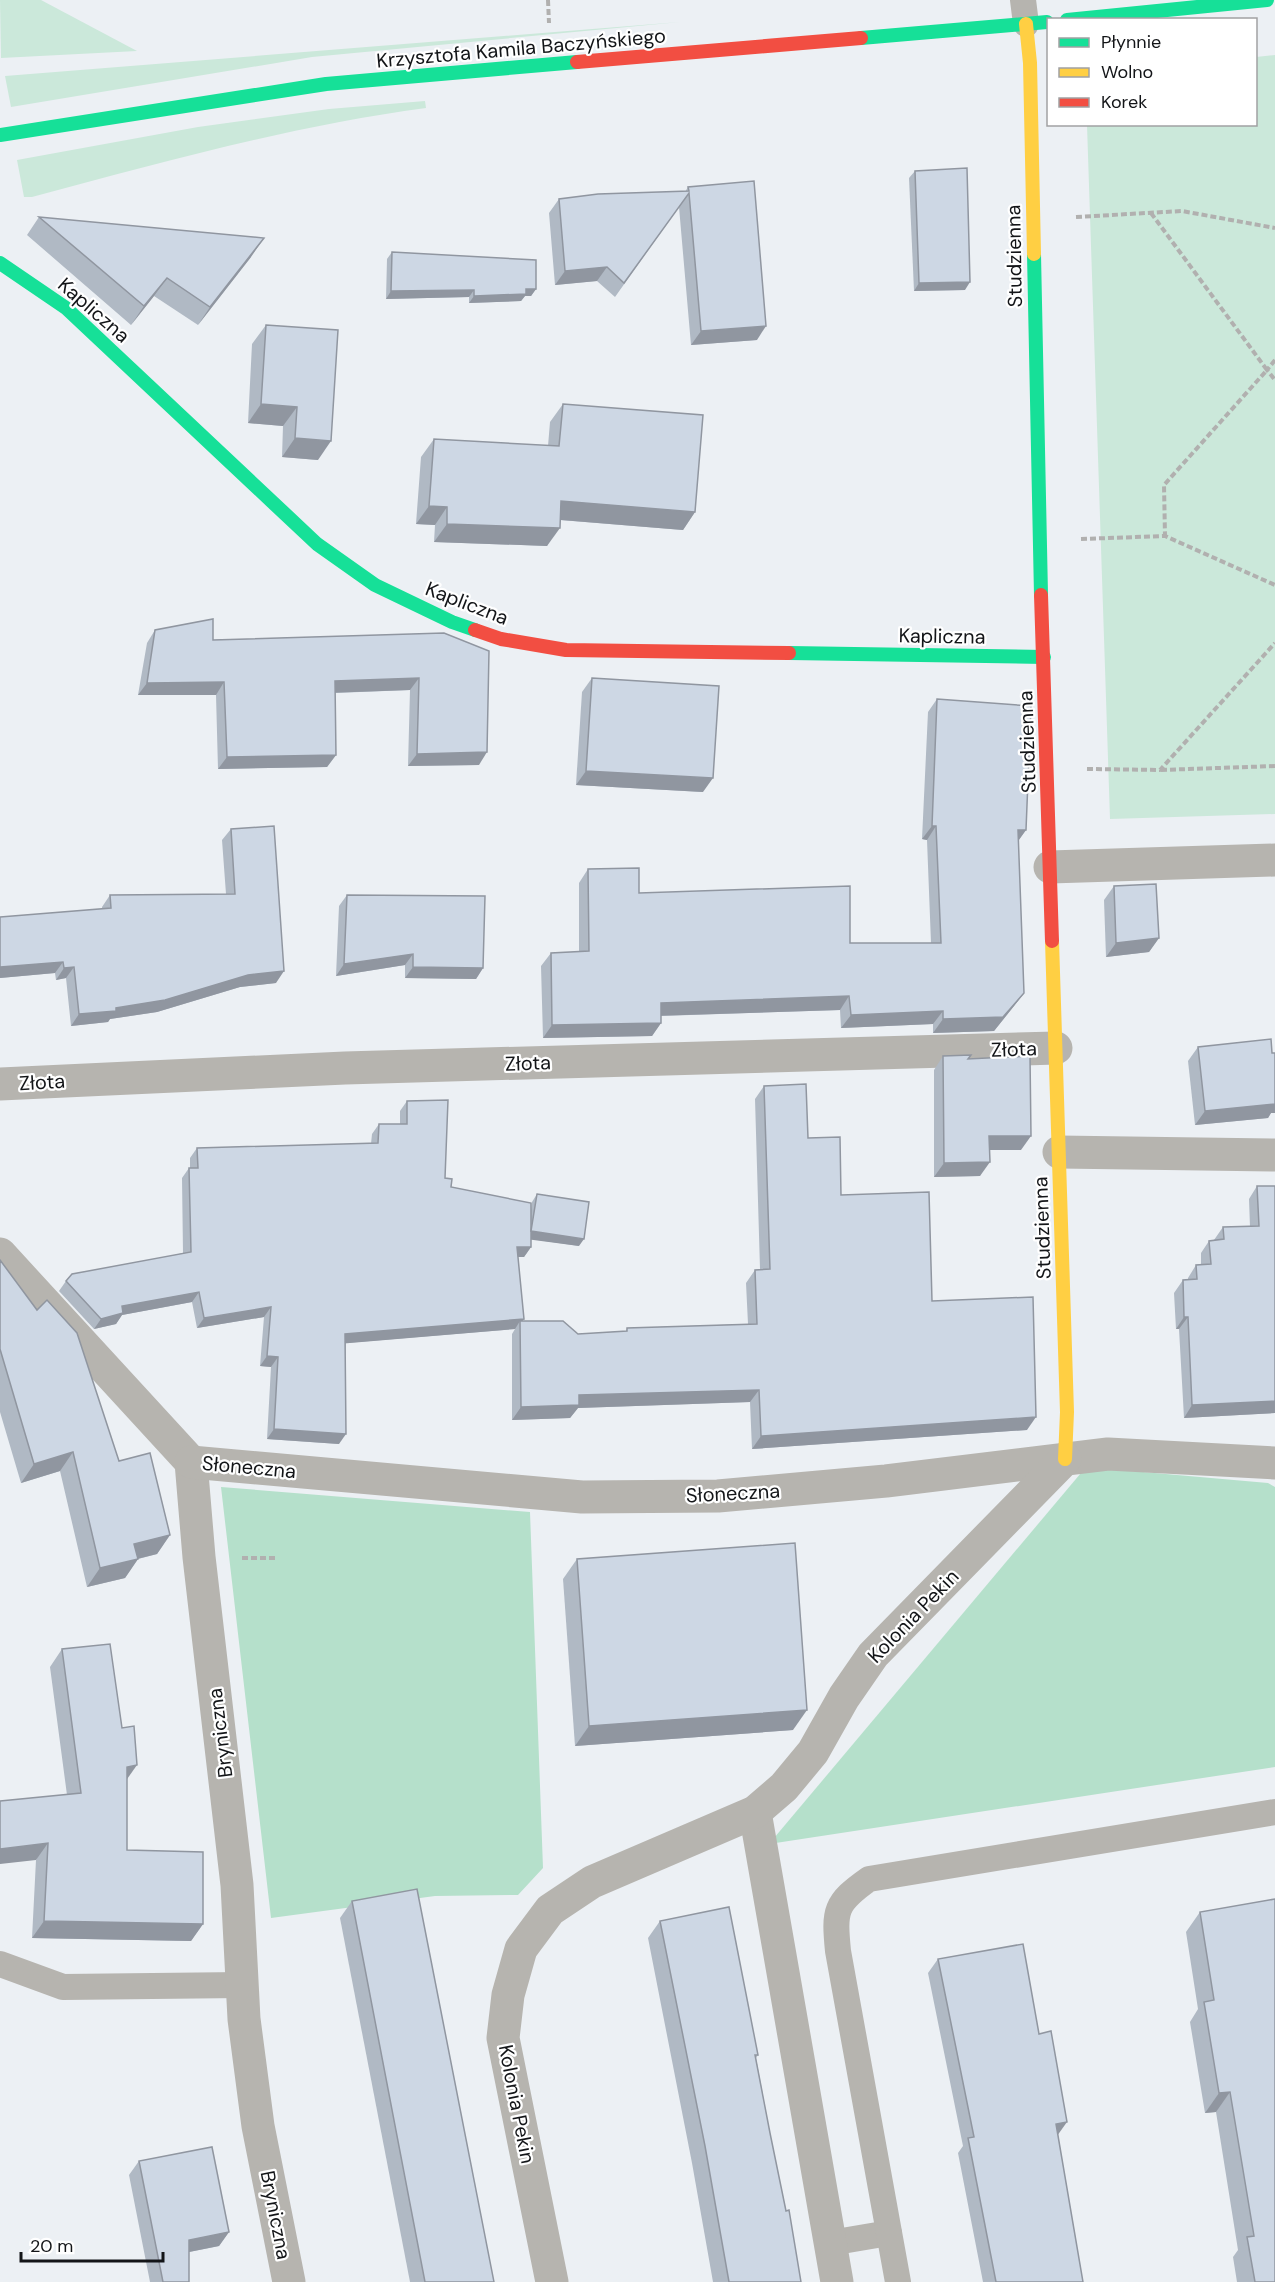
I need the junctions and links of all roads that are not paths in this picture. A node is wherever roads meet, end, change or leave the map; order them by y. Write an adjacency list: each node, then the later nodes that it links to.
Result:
1 (1266, 0): 3 (street)
2 (1033, 15): 4 (street, Krzysztofa Kamila Baczyńskiego); 6 (street, Studzienna)
3 (1087, 18)
4 (0, 135)
5 (0, 263): 6 (street, Kapliczna)
6 (1044, 657): 8 (street, Studzienna)
7 (1275, 860): 8 (street)
8 (1050, 867): 9 (street, Studzienna)
9 (1056, 1048): 10 (street, Złota); 11 (street, Studzienna)
10 (0, 1084)
11 (1059, 1152): 12 (street); 14 (street, Studzienna)
12 (1275, 1155)
13 (0, 1254): 15 (street)
14 (1065, 1459): 15 (street, Słoneczna); 16 (street, Słoneczna); 17 (street, Kolonia Pekin)
15 (191, 1462): 20 (street, Bryniczna)
16 (1275, 1463)
17 (755, 1812): 22 (street); 24 (street, Kolonia Pekin)
18 (1275, 1812): 21 (lane)
19 (0, 1964): 20 (lane)
20 (242, 1985): 23 (street, Bryniczna)
21 (889, 2233): 22 (lane); 26 (lane)
22 (830, 2243): 25 (street)
23 (290, 2282)
24 (552, 2282)
25 (837, 2282)
26 (898, 2282)

